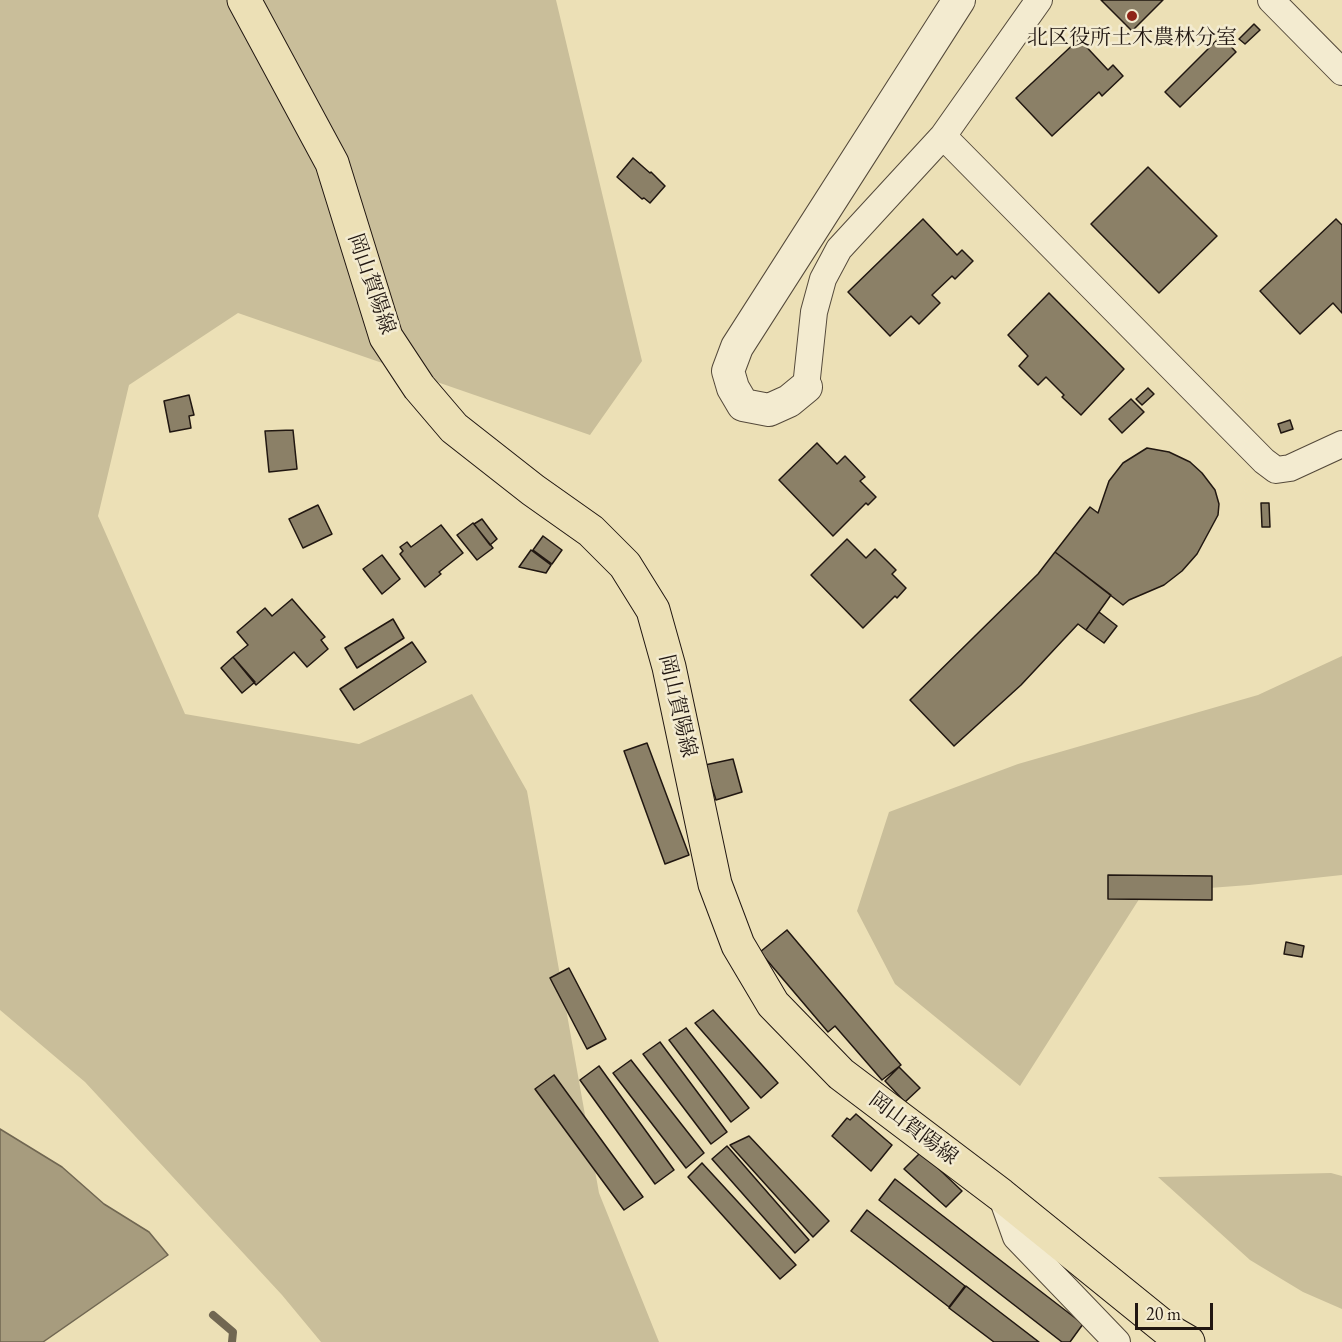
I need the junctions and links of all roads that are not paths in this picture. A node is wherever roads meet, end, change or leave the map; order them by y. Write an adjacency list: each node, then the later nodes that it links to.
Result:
1 (244, 0): 9 (main road, 岡山賀陽線)
2 (959, 0): 7 (street)
3 (1039, 0): 6 (street)
4 (1271, 0): 5 (street)
5 (1342, 72)
6 (943, 136): 7 (street); 8 (street)
7 (806, 387)
8 (1342, 444)
9 (1001, 1195): 10 (street); 11 (main road, 岡山賀陽線)
10 (1117, 1342)
11 (1188, 1342)

